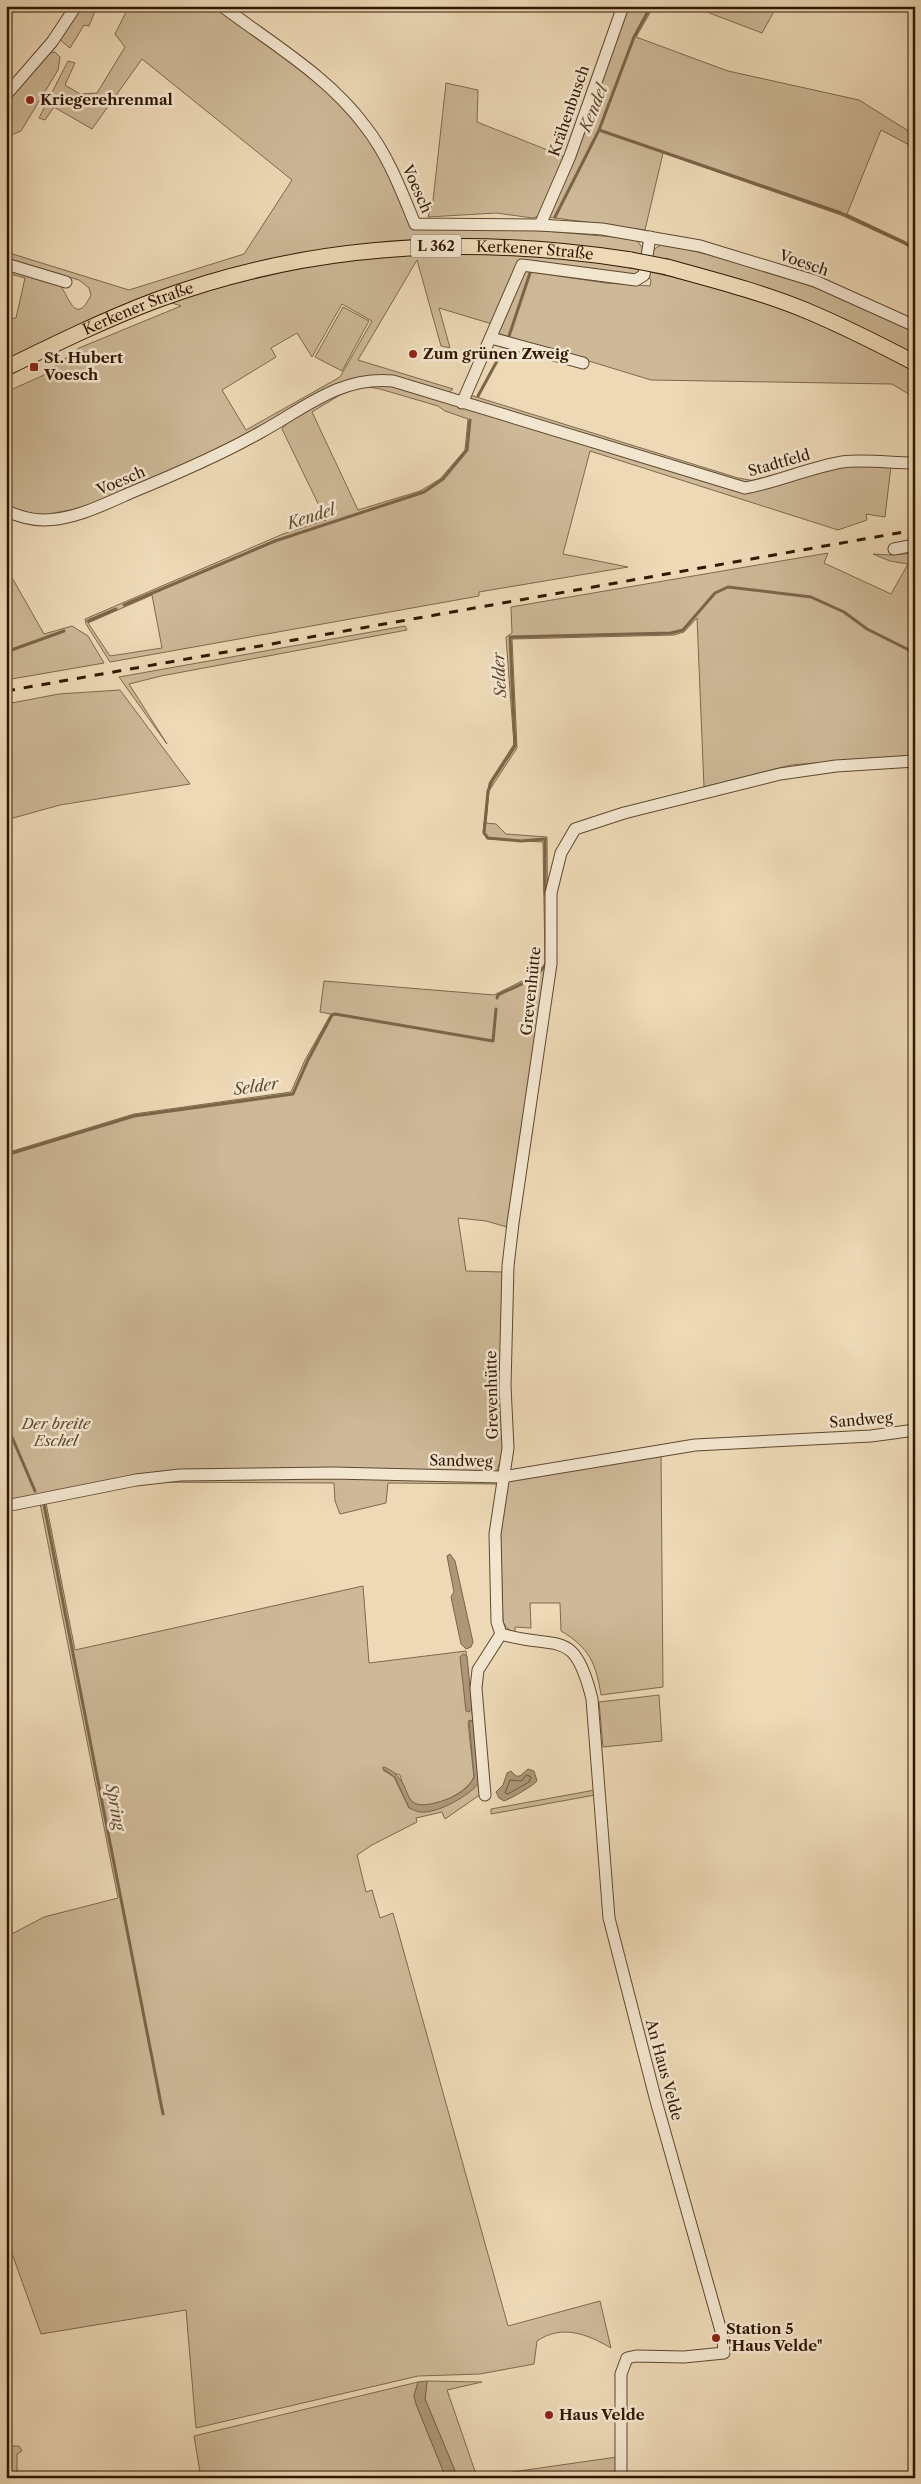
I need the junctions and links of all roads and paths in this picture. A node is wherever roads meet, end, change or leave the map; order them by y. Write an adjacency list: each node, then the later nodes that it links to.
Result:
1 (76, 6): 4 (street)
2 (222, 6): 5 (street, Voesch)
3 (623, 6): 5 (street, Krähenbusch)
4 (6, 95)
5 (540, 226): 6 (street, Voesch)
6 (650, 237): 9 (street, Voesch); 10 (street)
7 (6, 264): 8 (street)
8 (66, 282)
9 (915, 326)
10 (491, 338): 11 (street); 14 (street)
11 (583, 363)
12 (915, 364): 13 (main road, Kerkener Straße / L 362, bridge)
13 (6, 368)
14 (462, 404): 15 (street, Voesch); 17 (street, Voesch)
15 (597, 445): 16 (street, Stadtfeld)
16 (915, 463)
17 (6, 511)
18 (915, 545): 19 (street)
19 (894, 549)
20 (915, 761): 22 (street, Grevenhütte)
21 (915, 1430): 22 (street, Sandweg)
22 (502, 1477): 23 (street, Sandweg); 24 (street)
23 (6, 1506)
24 (502, 1634): 25 (street); 26 (street, An Haus Velde)
25 (485, 1795)
26 (621, 2478)

